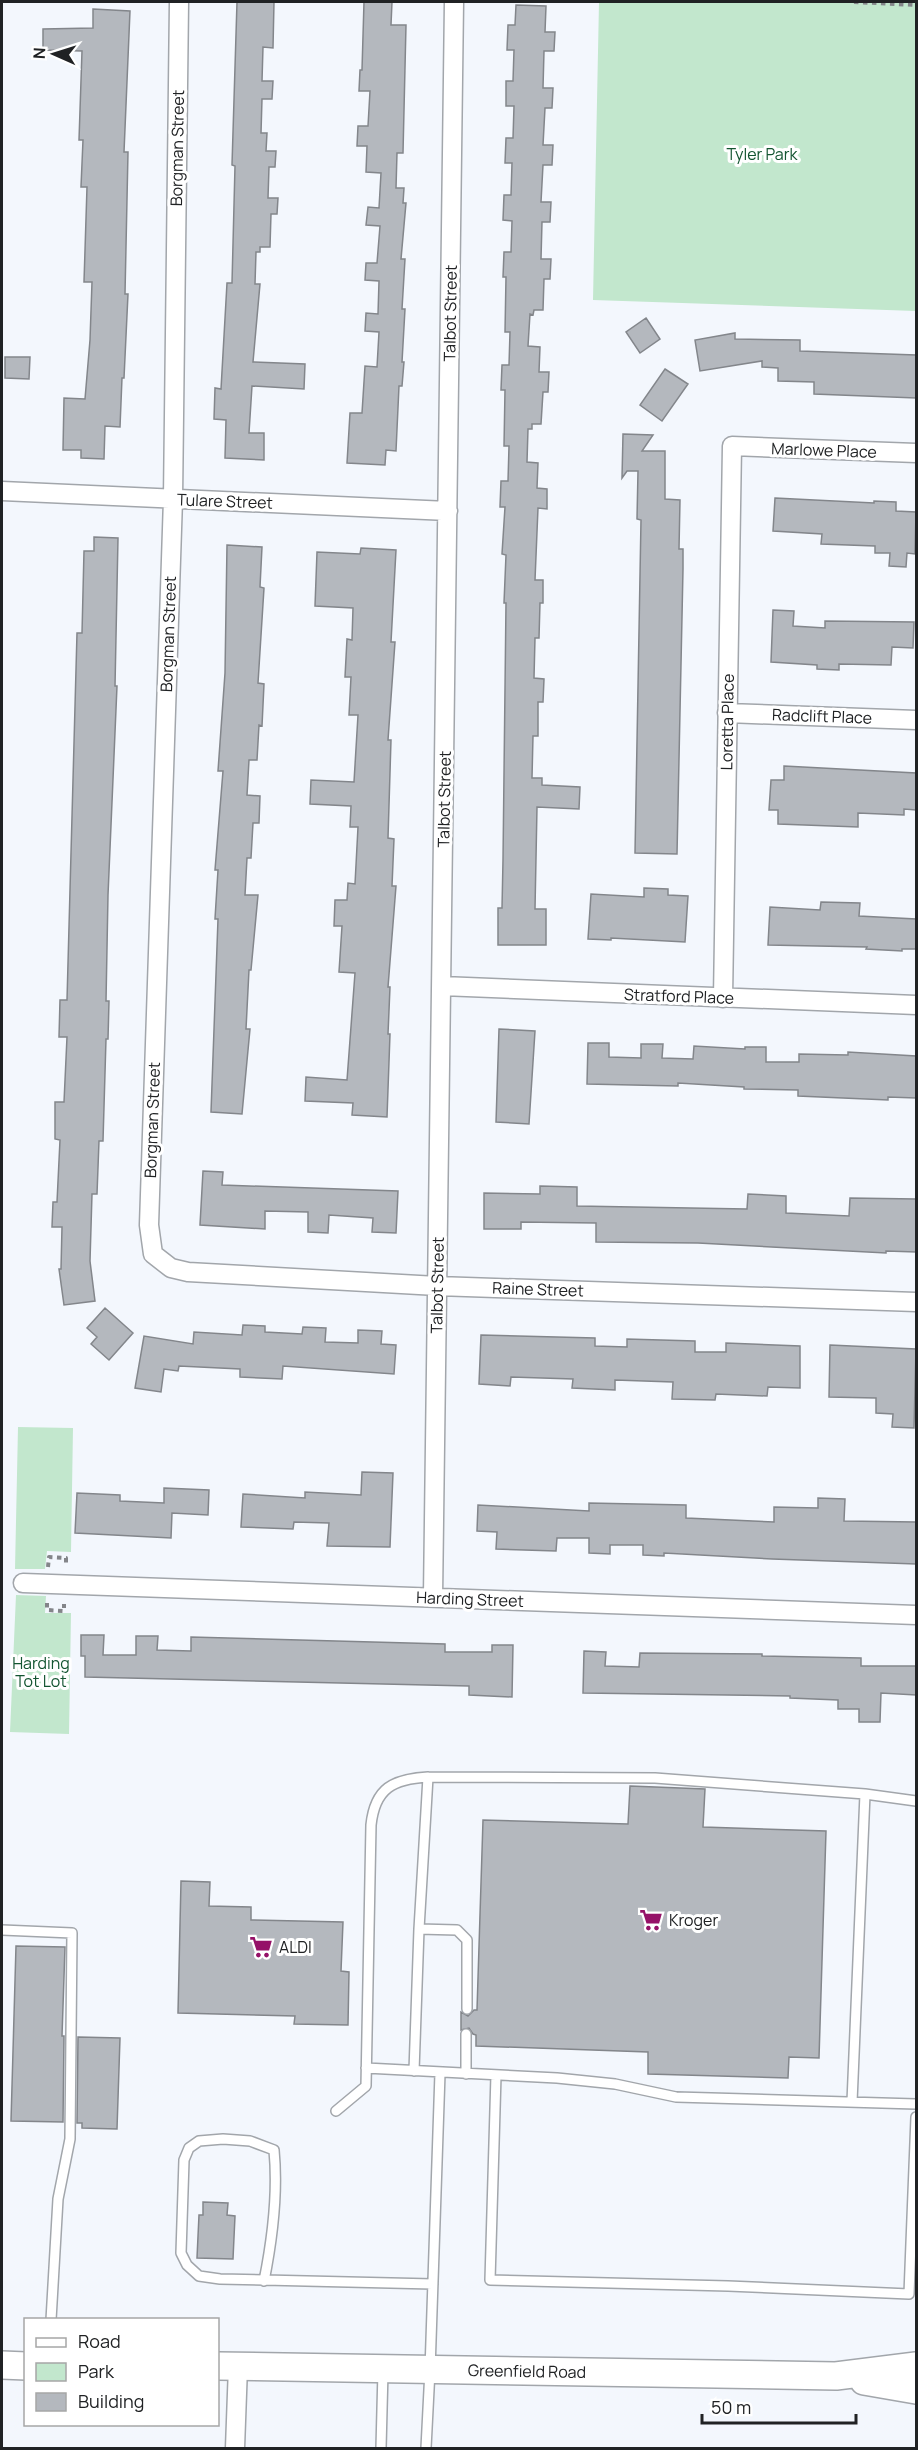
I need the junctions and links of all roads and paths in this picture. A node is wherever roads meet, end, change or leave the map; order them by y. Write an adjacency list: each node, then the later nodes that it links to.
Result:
1 (179, 2): 8 (street, Borgman Street)
2 (454, 2): 9 (street, Talbot Street)
3 (854, 2): 4 (path)
4 (916, 5)
5 (732, 446): 6 (street, Marlowe Place); 10 (street, Loretta Place)
6 (916, 453)
7 (2, 491): 8 (street, Tulare Street)
8 (173, 499): 9 (street, Tulare Street); 15 (street, Borgman Street)
9 (448, 511): 12 (street, Talbot Street)
10 (727, 713): 11 (street, Radclift Place); 13 (street, Loretta Place)
11 (916, 720)
12 (442, 986): 13 (street, Stratford Place); 16 (street, Talbot Street)
13 (723, 998): 14 (street, Stratford Place)
14 (916, 1005)
15 (163, 1262): 16 (street, Raine Street)
16 (437, 1286): 17 (street, Raine Street); 22 (street, Talbot Street)
17 (916, 1302)
18 (66, 1564): 19 (path)
19 (48, 1571)
20 (23, 1583): 22 (street, Harding Street)
21 (48, 1596): 23 (path)
22 (433, 1597): 24 (street, Harding Street)
23 (64, 1604)
24 (916, 1615)
25 (428, 1777): 26 (lane); 28 (lane); 32 (lane)
26 (865, 1794): 27 (lane); 37 (lane)
27 (916, 1801)
28 (419, 1929): 30 (lane); 33 (lane)
29 (2, 1930): 43 (lane)
30 (467, 2009)
31 (466, 2034): 35 (lane)
32 (366, 2068): 33 (lane); 39 (lane)
33 (414, 2071): 34 (lane)
34 (440, 2073): 35 (lane); 42 (lane)
35 (466, 2074): 36 (lane)
36 (496, 2075): 37 (lane); 40 (lane)
37 (852, 2102): 38 (lane)
38 (916, 2104)
39 (336, 2111)
40 (916, 2117)
41 (264, 2281): 41 (lane); 42 (lane)
42 (433, 2284): 49 (lane)
43 (51, 2318)
44 (2, 2365): 45 (main road)
45 (24, 2366)
46 (227, 2366): 48 (main road, Greenfield Road); 52 (street)
47 (916, 2366): 50 (main road, Greenfield Road)
48 (383, 2369): 49 (main road, Greenfield Road); 53 (lane)
49 (430, 2370): 50 (main road, Greenfield Road); 54 (lane)
50 (836, 2376): 51 (main road, Greenfield Road)
51 (916, 2390)
52 (235, 2448)
53 (381, 2448)
54 (426, 2448)

